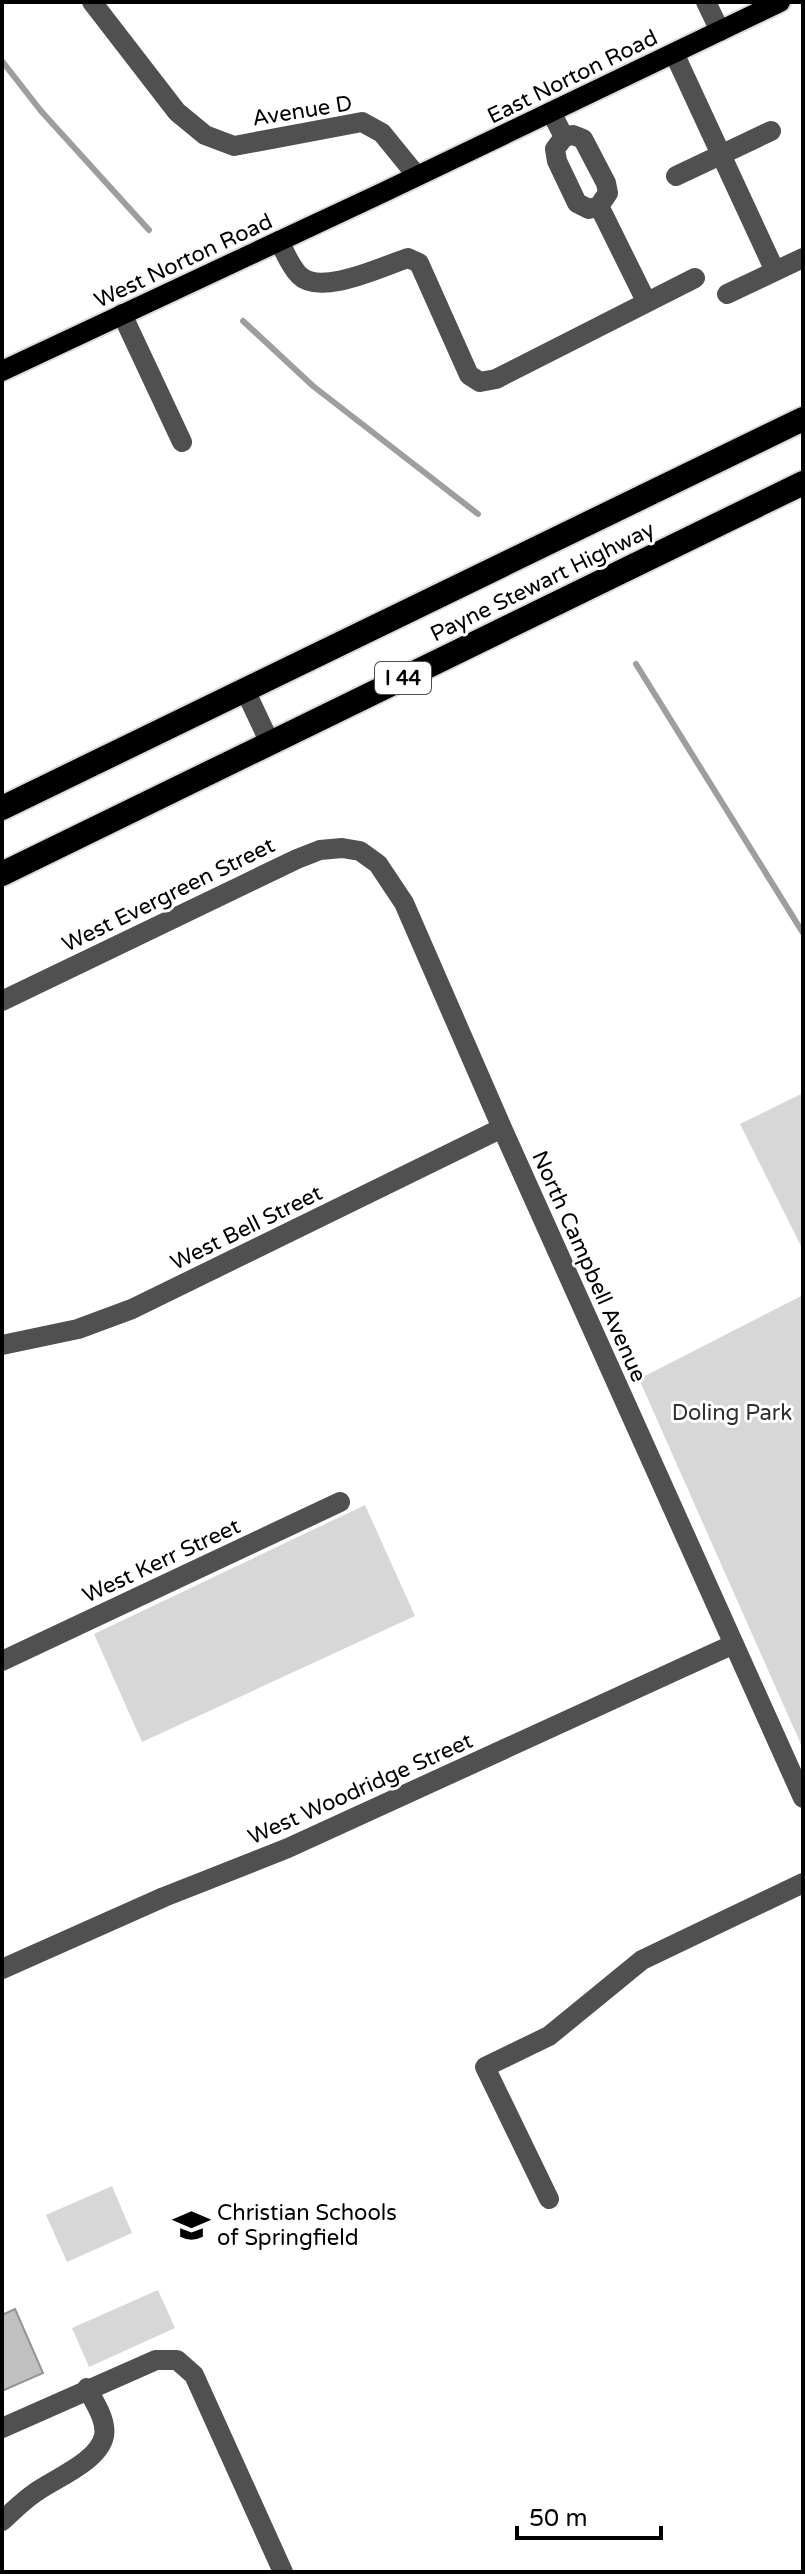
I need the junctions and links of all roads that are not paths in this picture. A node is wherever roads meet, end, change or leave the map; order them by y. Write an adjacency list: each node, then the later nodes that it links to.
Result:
1 (92, 2): 10 (street, Avenue D)
2 (706, 2): 4 (street)
3 (780, 2): 4 (main road, East Norton Road)
4 (720, 31): 5 (main road, East Norton Road)
5 (674, 53): 6 (main road, East Norton Road); 9 (street)
6 (551, 112): 8 (street); 10 (main road, East Norton Road)
7 (771, 131): 9 (street)
8 (564, 137): 13 (street); 13 (street)
9 (721, 155): 11 (street); 16 (street)
10 (417, 176): 12 (main road, East Norton Road)
11 (676, 176)
12 (384, 192): 14 (main road, West Norton Road)
13 (599, 206): 19 (street)
14 (279, 241): 19 (street); 20 (main road, West Norton Road)
15 (803, 258): 16 (street)
16 (775, 271): 18 (street)
17 (695, 278): 19 (street)
18 (727, 294)
19 (646, 301)
20 (122, 314): 21 (main road, West Norton Road); 23 (street)
21 (2, 371)
22 (803, 419): 25 (highway, Payne Stewart Highway / I 44)
23 (182, 442)
24 (803, 483): 26 (highway, Payne Stewart Highway / I 44)
25 (245, 690): 26 (street); 27 (highway, Payne Stewart Highway / I 44)
26 (270, 743): 29 (highway, Payne Stewart Highway / I 44)
27 (2, 808)
28 (360, 851): 30 (street, West Evergreen Street); 31 (street, North Campbell Avenue)
29 (2, 874)
30 (2, 1001)
31 (502, 1128): 32 (street, West Bell Street); 34 (street, North Campbell Avenue)
32 (2, 1345)
33 (340, 1502): 35 (street, West Kerr Street)
34 (734, 1644): 36 (street, North Campbell Avenue); 38 (street, West Woodridge Street)
35 (2, 1661)
36 (803, 1798)
37 (803, 1883): 39 (street)
38 (2, 1969)
39 (549, 2199)
40 (87, 2388): 41 (street); 42 (street); 43 (street)
41 (2, 2428)
42 (2, 2521)
43 (283, 2572)

